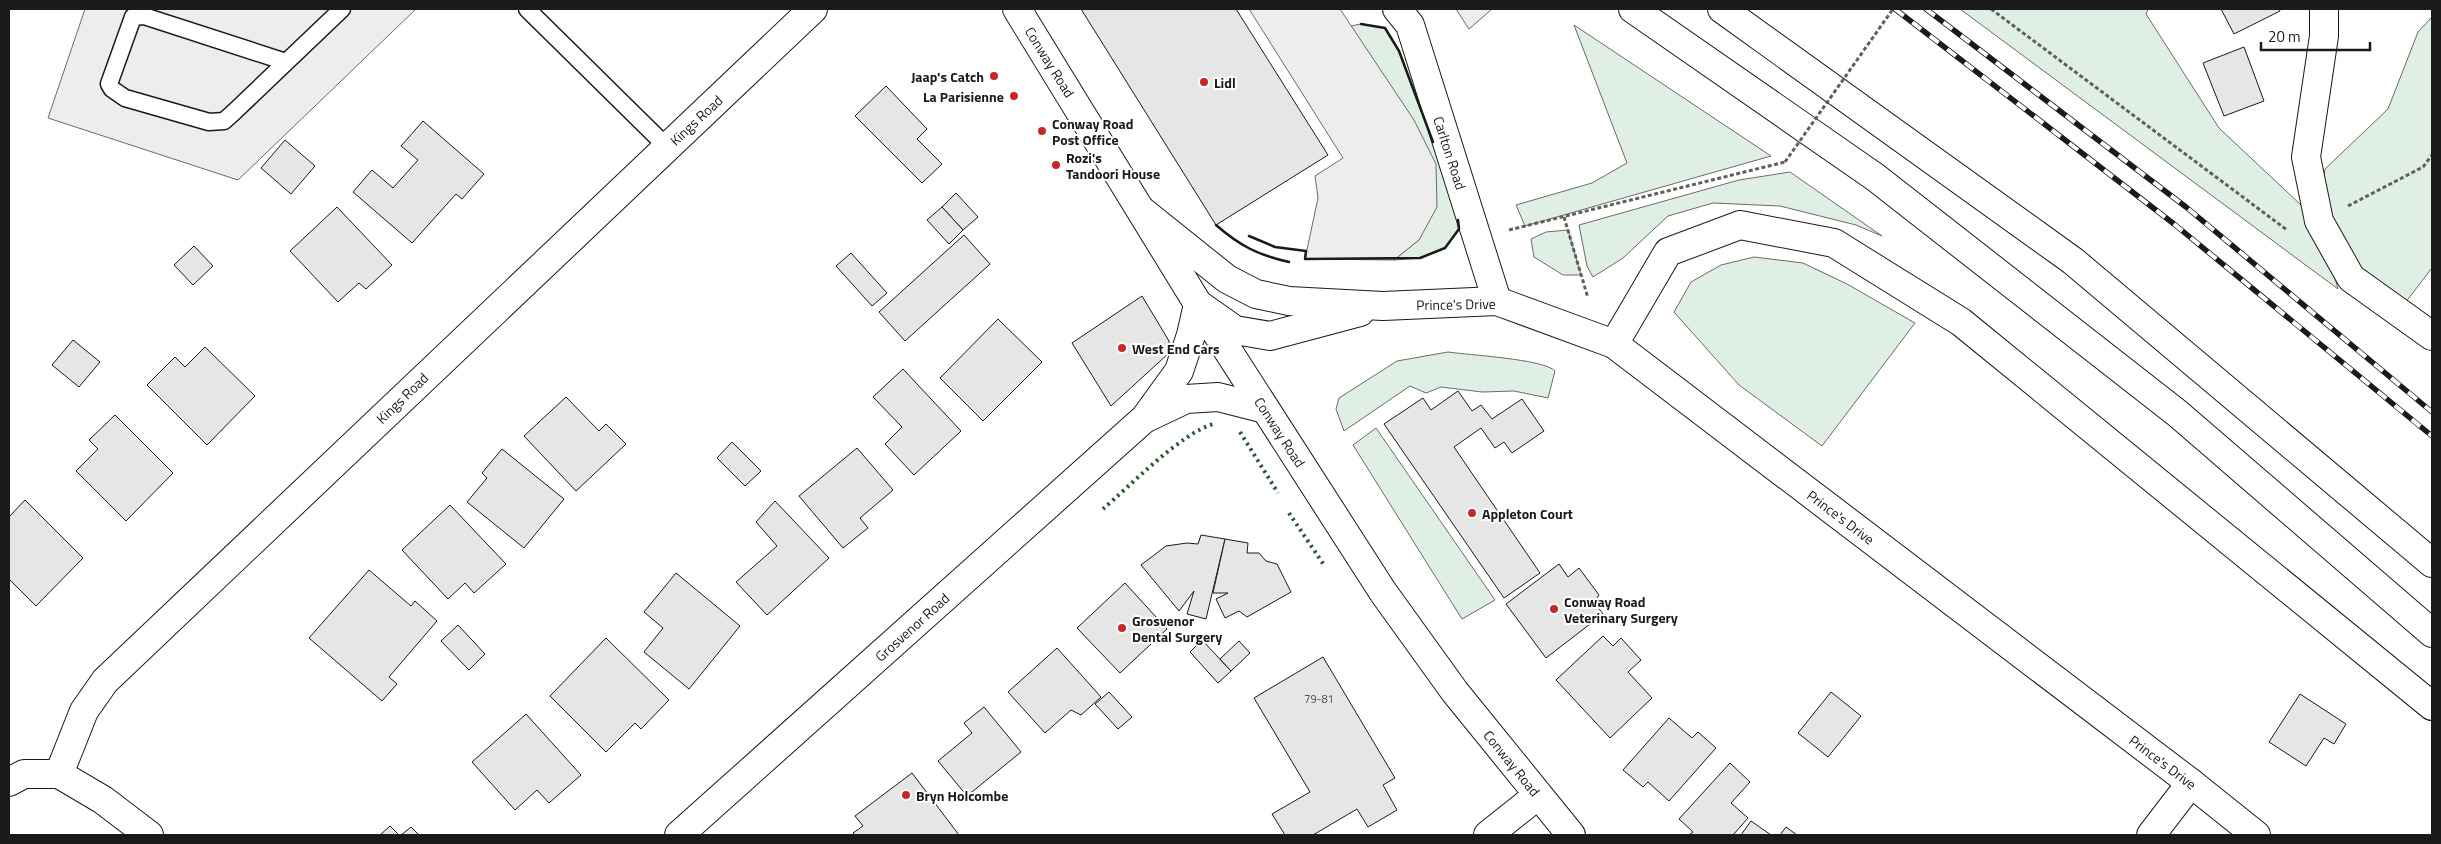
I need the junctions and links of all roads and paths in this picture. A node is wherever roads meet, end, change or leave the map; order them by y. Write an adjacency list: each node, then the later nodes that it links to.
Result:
1 (342, 9): 13 (lane)
2 (527, 9): 14 (lane)
3 (814, 9): 14 (main road, Kings Road)
4 (1396, 9): 20 (main road, Carlton Road)
5 (1633, 9): 30 (main road)
6 (1722, 9): 21 (main road)
7 (1754, 9): 21 (main road)
8 (1893, 9): 17 (path, bridge)
9 (1991, 9): 19 (path)
10 (2324, 9): 18 (main road)
11 (1025, 12): 16 (main road, Conway Road)
12 (166, 15): 13 (lane); 13 (lane)
13 (286, 62)
14 (667, 147): 32 (main road, Kings Road)
15 (2432, 154): 18 (path)
16 (1141, 210): 23 (main road, Conway Road); 24 (main road, Prince's Drive)
17 (1564, 217): 20 (path); 26 (path)
18 (2319, 221): 25 (main road)
19 (2295, 236)
20 (1477, 237): 22 (main road, Carlton Road)
21 (2073, 261): 29 (main road)
22 (1497, 302): 24 (main road, Prince's Drive); 26 (main road, Prince's Drive)
23 (1198, 304): 24 (main road, Prince's Drive); 27 (main road, Conway Road); 28 (main road, Grosvenor Road)
24 (1383, 306)
25 (2432, 336)
26 (1607, 342): 31 (main road); 34 (main road, Prince's Drive)
27 (1265, 409): 28 (main road, Grosvenor Road); 35 (main road, Conway Road)
28 (1145, 418): 37 (main road, Grosvenor Road)
29 (2432, 563)
30 (2432, 633)
31 (2432, 706)
32 (59, 774): 33 (main road); 36 (main road)
33 (9, 782)
34 (2191, 783): 40 (main road); 41 (main road, Prince's Drive)
35 (1538, 795): 38 (main road); 39 (main road, Conway Road)
36 (149, 835)
37 (679, 835)
38 (1488, 835)
39 (1571, 835)
40 (2151, 835)
41 (2256, 835)

